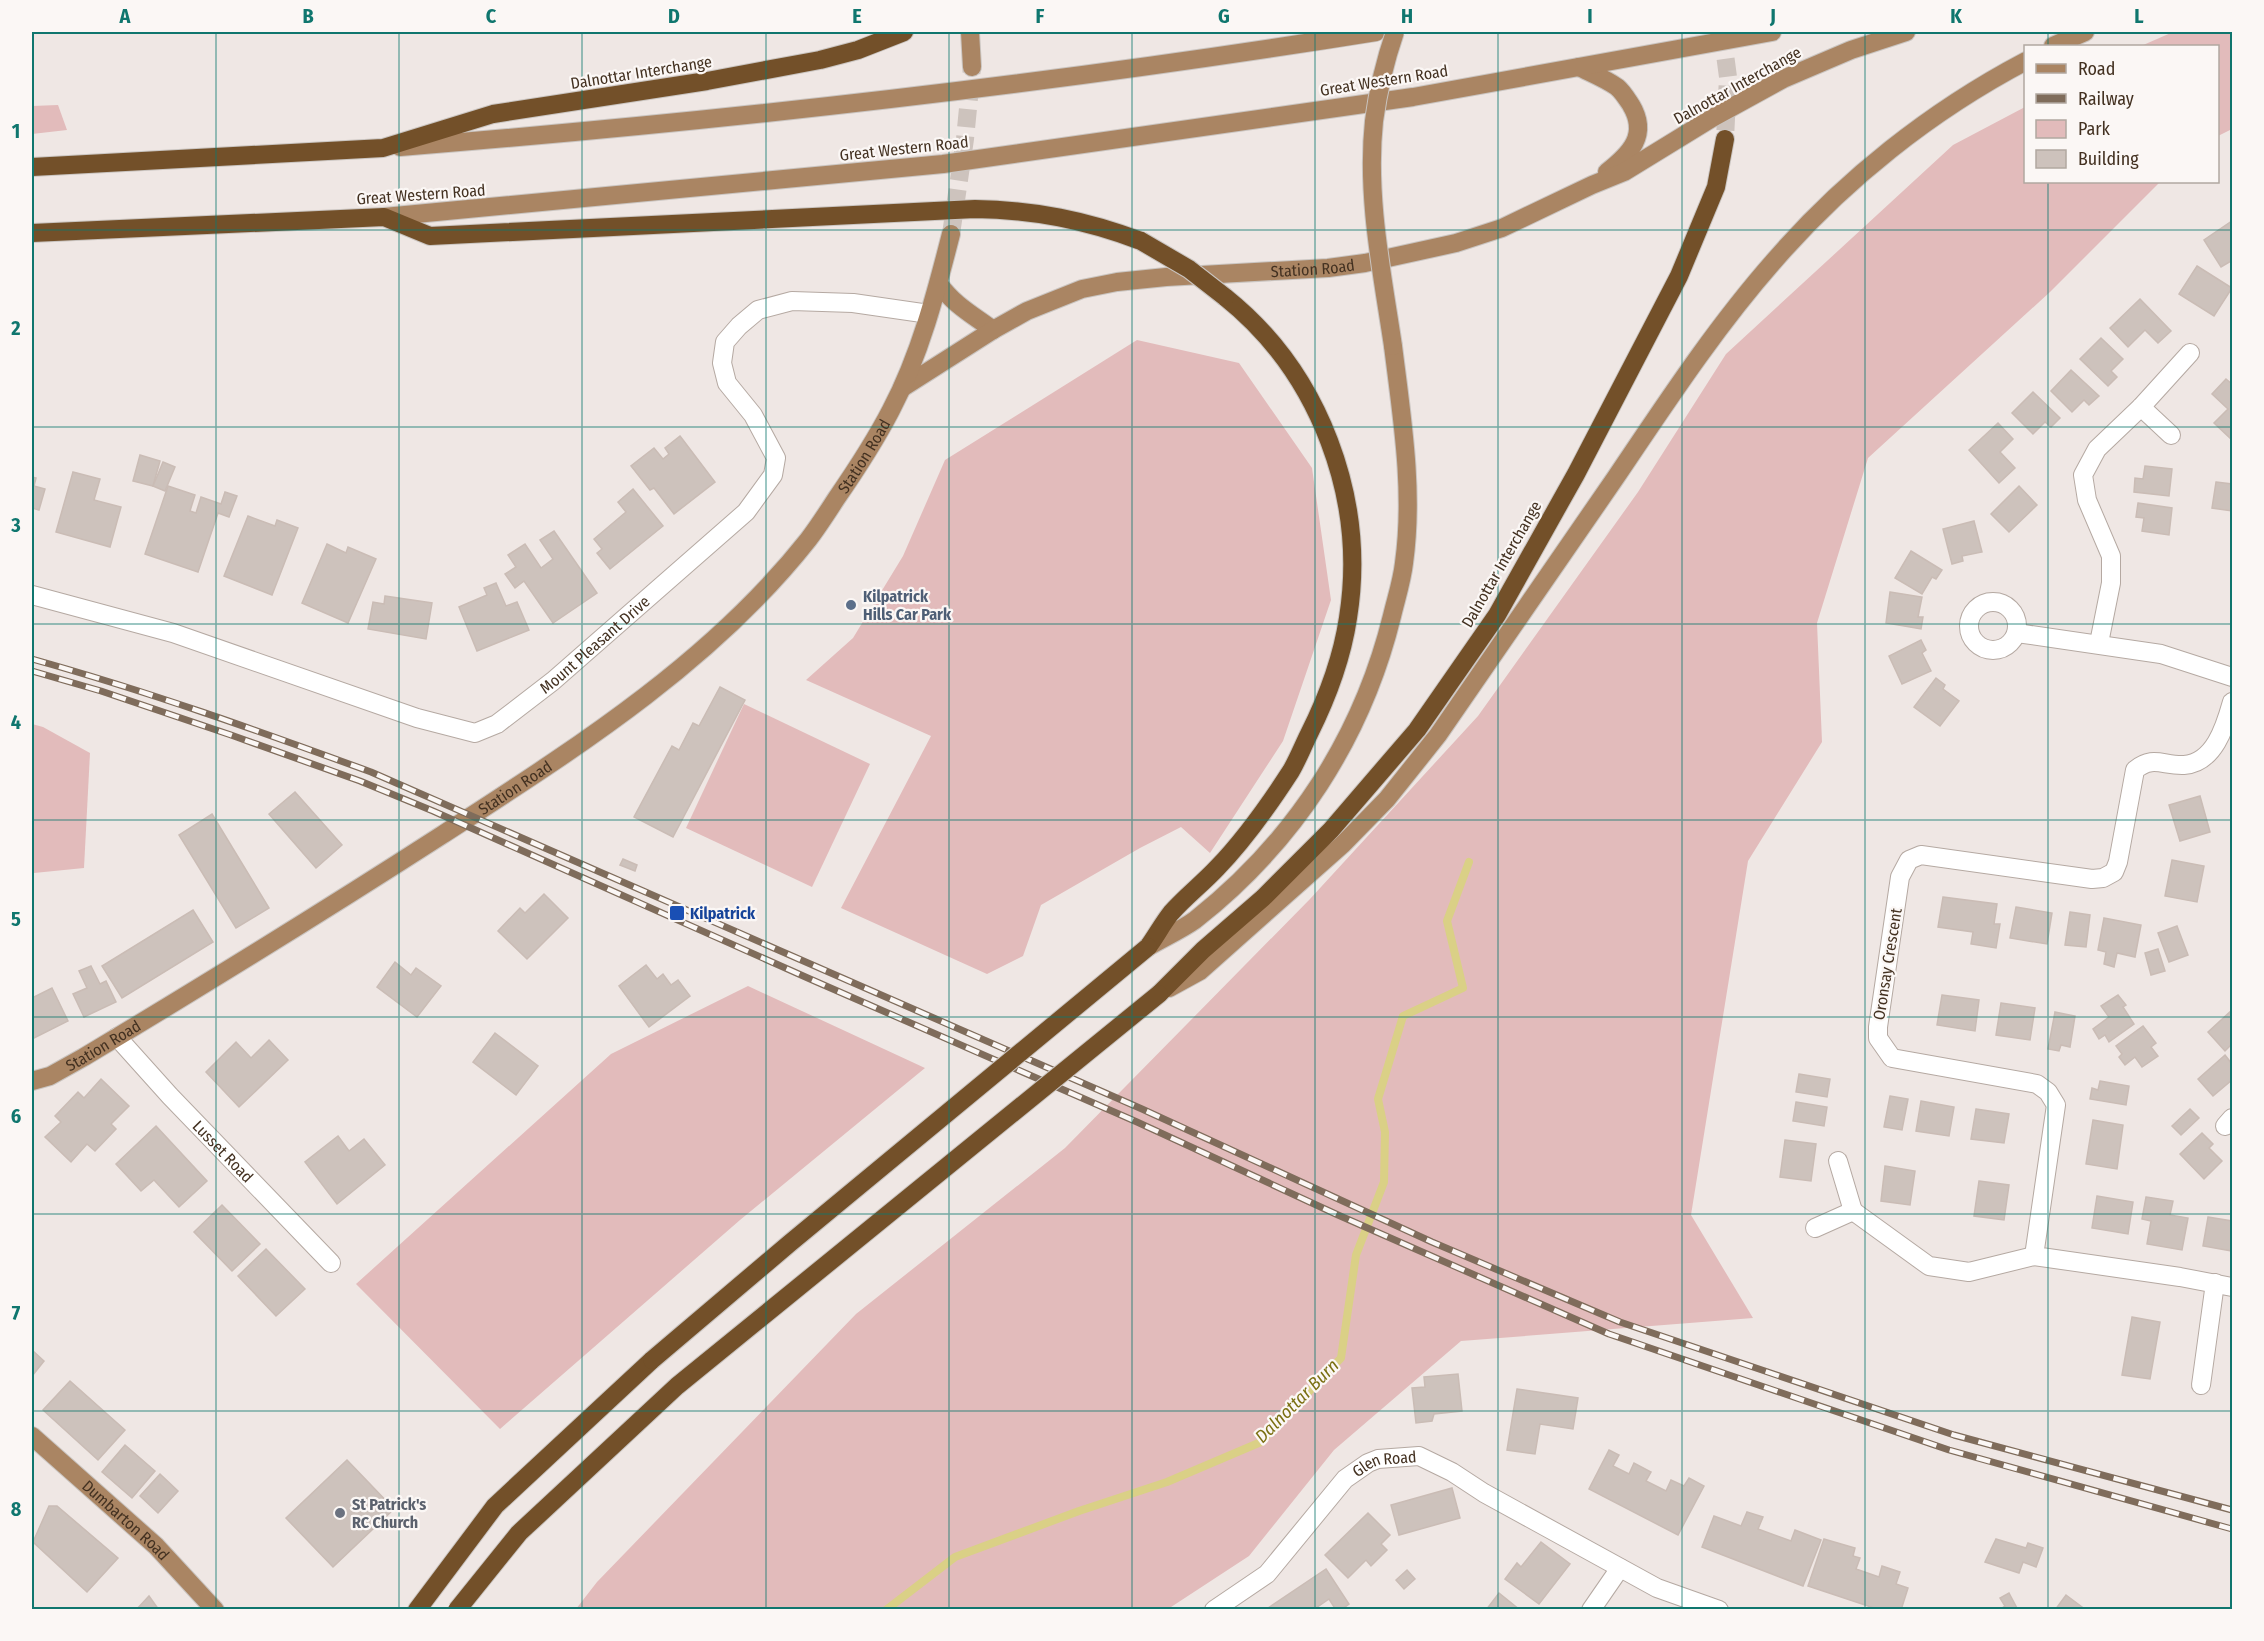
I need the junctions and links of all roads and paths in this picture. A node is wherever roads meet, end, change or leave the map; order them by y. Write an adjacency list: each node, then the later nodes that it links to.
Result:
1 (904, 32): 13 (highway, Dalnottar Interchange)
2 (970, 32): 10 (main road)
3 (1376, 32): 13 (main road)
4 (1395, 32): 31 (main road, bridge)
5 (1772, 32): 11 (main road, Great Western Road)
6 (1906, 32): 15 (main road, Dalnottar Interchange)
7 (2085, 32): 8 (main road)
8 (2055, 45)
9 (2024, 62): 32 (main road)
10 (972, 67)
11 (1579, 67): 15 (main road); 16 (main road, Great Western Road)
12 (1725, 139): 32 (highway, Dalnottar Interchange)
13 (383, 148): 14 (highway)
14 (32, 167)
15 (1592, 185): 21 (main road, Station Road)
16 (384, 217): 17 (highway, Great Western Road); 31 (highway, bridge)
17 (32, 233)
18 (951, 234): 19 (main road, Station Road)
19 (939, 284): 20 (main road, Station Road); 21 (main road)
20 (929, 314): 23 (main road, Station Road); 26 (street, Mount Pleasant Drive)
21 (993, 330): 23 (main road, Station Road)
22 (2190, 352): 24 (street)
23 (902, 388): 33 (main road, Station Road)
24 (2141, 407): 25 (street); 28 (street)
25 (2171, 435)
26 (32, 595)
27 (2017, 633): 28 (street)
28 (2099, 644): 29 (street)
29 (2232, 677)
30 (2232, 702): 38 (street, Oronsay Crescent)
31 (1148, 947): 45 (highway, bridge)
32 (1160, 994): 46 (highway, Dalnottar Interchange, bridge)
33 (117, 1037): 34 (main road, Station Road); 39 (street, Lusset Road)
34 (32, 1081)
35 (1838, 1161): 36 (street)
36 (1853, 1211): 37 (street); 38 (street)
37 (1815, 1228)
38 (2034, 1256): 40 (street)
39 (331, 1263)
40 (2224, 1285): 41 (street)
41 (2200, 1386)
42 (32, 1436): 44 (main road, Dumbarton Road)
43 (1620, 1568): 47 (street, Glen Road); 48 (street); 49 (street, Glen Road)
44 (215, 1610)
45 (417, 1610)
46 (457, 1610)
47 (1214, 1610)
48 (1591, 1610)
49 (1719, 1610)

